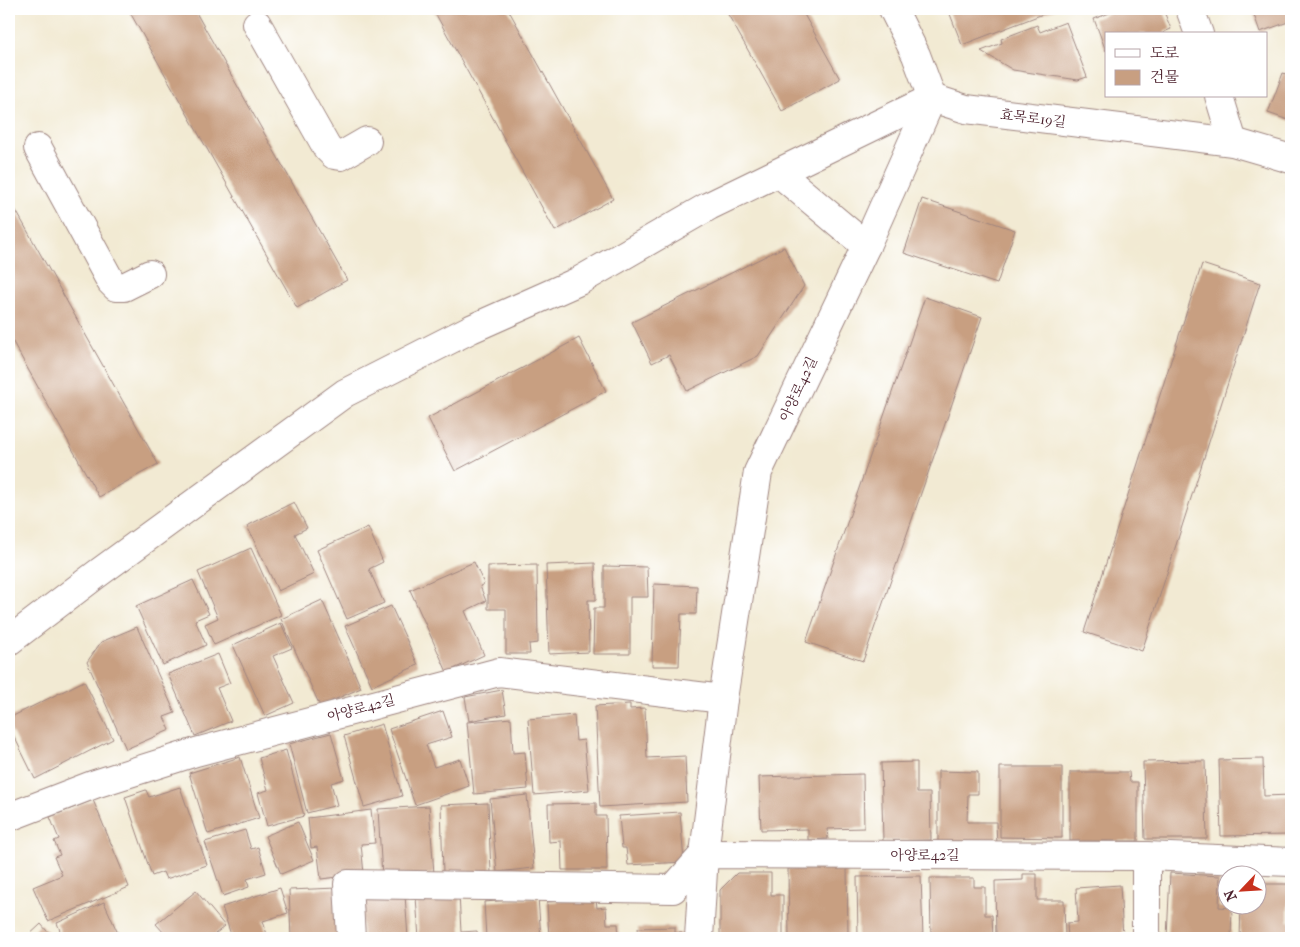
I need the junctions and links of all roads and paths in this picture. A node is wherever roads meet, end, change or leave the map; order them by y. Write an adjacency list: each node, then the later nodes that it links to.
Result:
1 (893, 9): 5 (street)
2 (1190, 9): 4 (street)
3 (257, 24): 7 (street)
4 (1198, 32)
5 (932, 98): 8 (street, 효목로19길); 11 (street); 12 (street, 아양로42길)
6 (1220, 98): 8 (street)
7 (367, 141)
8 (1233, 142): 10 (street, 효목로19길)
9 (38, 148): 13 (street)
10 (1291, 159)
11 (779, 173): 12 (street); 14 (street)
12 (866, 246): 15 (street, 아양로42길)
13 (150, 274)
14 (9, 641)
15 (723, 699): 16 (street, 아양로42길); 17 (street, 아양로42길)
16 (9, 817)
17 (704, 854): 18 (street, 아양로42길); 20 (street); 21 (street, 아양로42길)
18 (1146, 856): 19 (street, 아양로42길); 22 (street)
19 (1291, 862)
20 (351, 938)
21 (699, 938)
22 (1146, 938)

